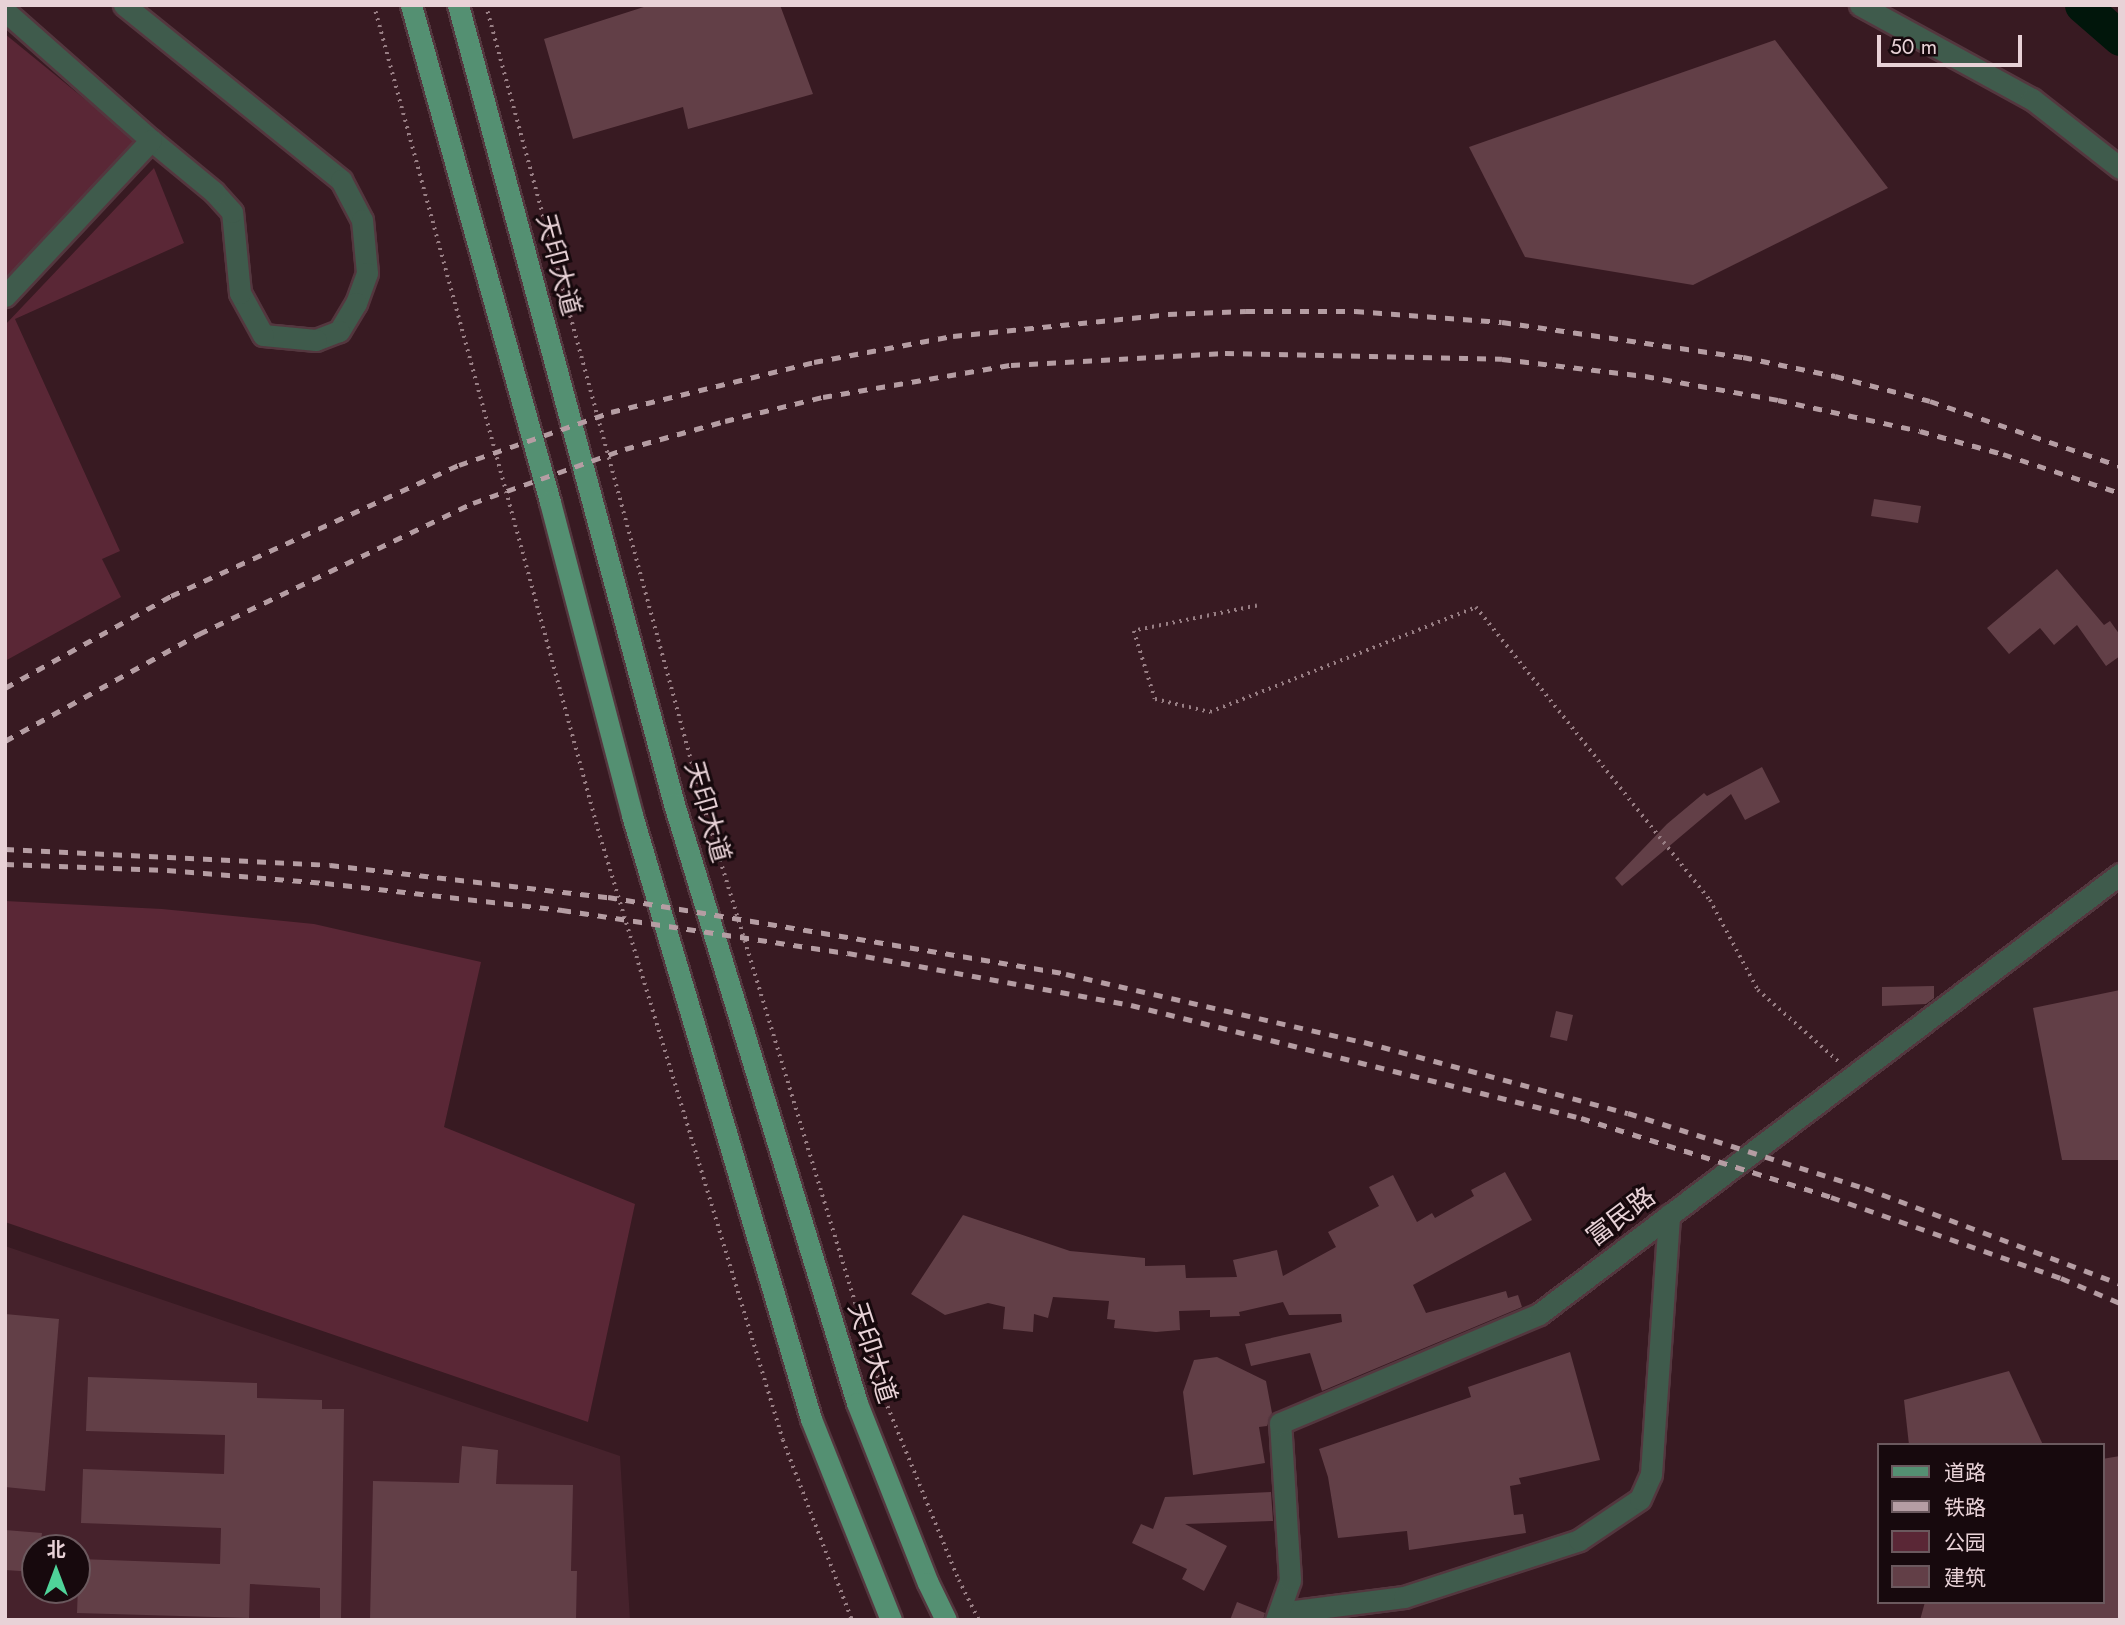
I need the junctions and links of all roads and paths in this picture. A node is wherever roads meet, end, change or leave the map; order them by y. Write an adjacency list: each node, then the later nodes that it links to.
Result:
1 (124, 5): 8 (street)
2 (374, 5): 16 (path)
3 (411, 5): 17 (main road)
4 (458, 5): 18 (main road, 天印大道)
5 (486, 5): 19 (path)
6 (1860, 5): 9 (street)
7 (5, 11): 8 (street)
8 (151, 140): 10 (street)
9 (2120, 169)
10 (5, 296)
11 (1257, 606): 13 (path)
12 (2120, 874): 13 (street, 富民路)
13 (1854, 1075): 14 (street, 富民路)
14 (1669, 1215): 15 (street, 富民路); 15 (street)
15 (1278, 1616)
16 (852, 1620)
17 (891, 1620)
18 (946, 1620)
19 (979, 1620)

